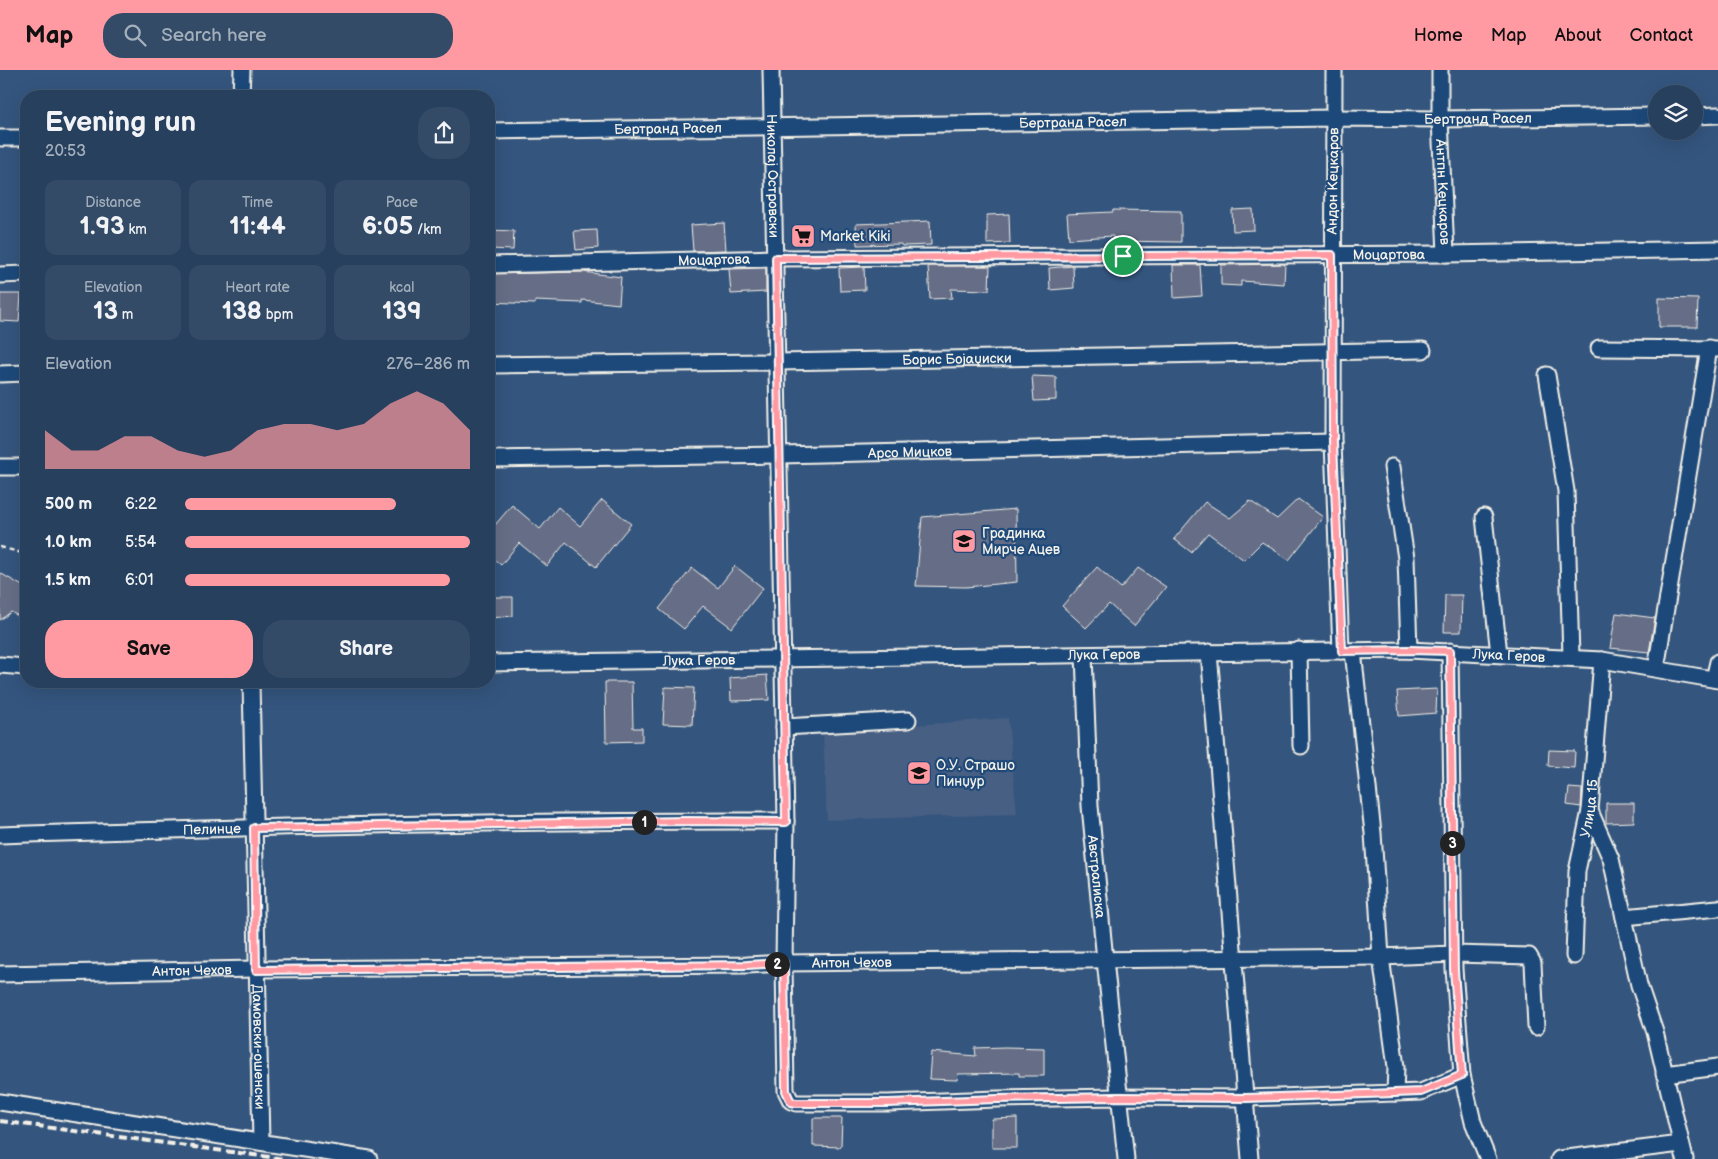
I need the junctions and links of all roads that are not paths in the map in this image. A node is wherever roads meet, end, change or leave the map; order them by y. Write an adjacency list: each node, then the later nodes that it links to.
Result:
1 (242, 70): 5 (street)
2 (771, 70): 11 (street, Николај Островски)
3 (1334, 70): 9 (street, Андон Кецкаров)
4 (1440, 70): 10 (street, Антпн Кецкаров)
5 (241, 90)
6 (1718, 115): 8 (street)
7 (1648, 116): 10 (street, Бертранд Расел)
8 (1703, 116)
9 (1334, 118): 10 (street, Бертранд Расел); 11 (street, Бертранд Расел); 17 (street, Андон Кецкаров)
10 (1440, 119): 16 (street, Антпн Кецкаров)
11 (772, 126): 12 (street, Бертранд Расел); 18 (street, Николај Островски)
12 (495, 131)
13 (0, 138): 14 (street)
14 (20, 138)
15 (1718, 250): 16 (street, Моцартова)
16 (1446, 254): 17 (street, Моцартова)
17 (1332, 255): 18 (street, Моцартова); 25 (street, Андон Кецкаров)
18 (776, 258): 19 (street, Моцартова); 26 (street, Николај Островски)
19 (495, 265)
20 (20, 274): 21 (street)
21 (0, 275)
22 (1600, 348): 23 (street)
23 (1714, 348): 52 (street)
24 (1424, 350): 25 (street, Борис Бојаџиски)
25 (1333, 352): 26 (street, Борис Бојаџиски); 31 (street, Андон Кецкаров)
26 (777, 362): 27 (street, Борис Бојаџиски); 32 (street, Николај Островски)
27 (495, 365)
28 (0, 374): 29 (street)
29 (20, 374)
30 (1547, 376): 45 (street)
31 (1333, 442): 32 (street, Арсо Мицков); 40 (street, Андон Кецкаров)
32 (780, 455): 33 (street, Арсо Мицков); 46 (street, Николај Островски)
33 (495, 459)
34 (0, 467): 35 (street)
35 (20, 467)
36 (1392, 467): 39 (street)
37 (1484, 517): 43 (street)
38 (1299, 650): 40 (street, Лука Геров); 42 (street, Лука Геров); 57 (street)
39 (1409, 650): 40 (street, Лука Геров); 41 (street, Лука Геров)
40 (1348, 651): 65 (street, Андон Кецкаров)
41 (1450, 651): 43 (street, Лука Геров); 64 (street)
42 (1209, 652): 44 (street, Лука Геров); 67 (street)
43 (1499, 654): 45 (street, Лука Геров)
44 (1084, 655): 46 (street, Лука Геров); 68 (street, Австралиска)
45 (1571, 657): 47 (street, Лука Геров)
46 (783, 658): 49 (street, Лука Геров); 56 (street, Николај Островски)
47 (1602, 660): 52 (street, Лука Геров); 58 (street, Улица 15)
48 (1718, 662): 53 (street)
49 (495, 663)
50 (0, 665): 51 (street)
51 (20, 667)
52 (1656, 669): 53 (street, Лука Геров)
53 (1716, 680)
54 (251, 688): 60 (street, Дамовски-ошенски)
55 (908, 720): 56 (street)
56 (784, 727): 59 (street, Николај Островски)
57 (1301, 746)
58 (1590, 810): 63 (street); 66 (street, Улица 15)
59 (786, 822): 60 (street, Пелинце); 69 (street, Николај Островски)
60 (254, 828): 61 (street, Пелинце); 70 (street, Дамовски-ошенски)
61 (0, 835)
62 (1718, 908): 63 (street)
63 (1624, 917): 74 (street)
64 (1454, 954): 65 (street, Антон Чехов); 72 (street, Антон Чехов); 75 (street)
65 (1381, 956): 67 (street, Антон Чехов); 76 (street, Андон Кецкаров)
66 (1574, 956)
67 (1234, 957): 68 (street, Антон Чехов); 78 (street)
68 (1105, 960): 69 (street, Антон Чехов); 77 (street, Австралиска)
69 (784, 963): 70 (street, Антон Чехов); 77 (street, Николај Островски)
70 (256, 970): 71 (street, Антон Чехов); 80 (street, Дамовски-ошенски)
71 (0, 974)
72 (1536, 1027)
73 (1718, 1067): 74 (street)
74 (1664, 1074): 81 (street)
75 (1462, 1075): 76 (street); 85 (street)
76 (1395, 1093): 78 (street)
77 (1119, 1097): 78 (street); 83 (street, Австралиска)
78 (1246, 1098): 84 (street)
79 (0, 1102): 80 (street)
80 (261, 1142): 82 (street)
81 (1681, 1144): 86 (street); 87 (street)
82 (369, 1159)
83 (1126, 1159)
84 (1250, 1159)
85 (1488, 1159)
86 (1560, 1159)
87 (1685, 1159)

